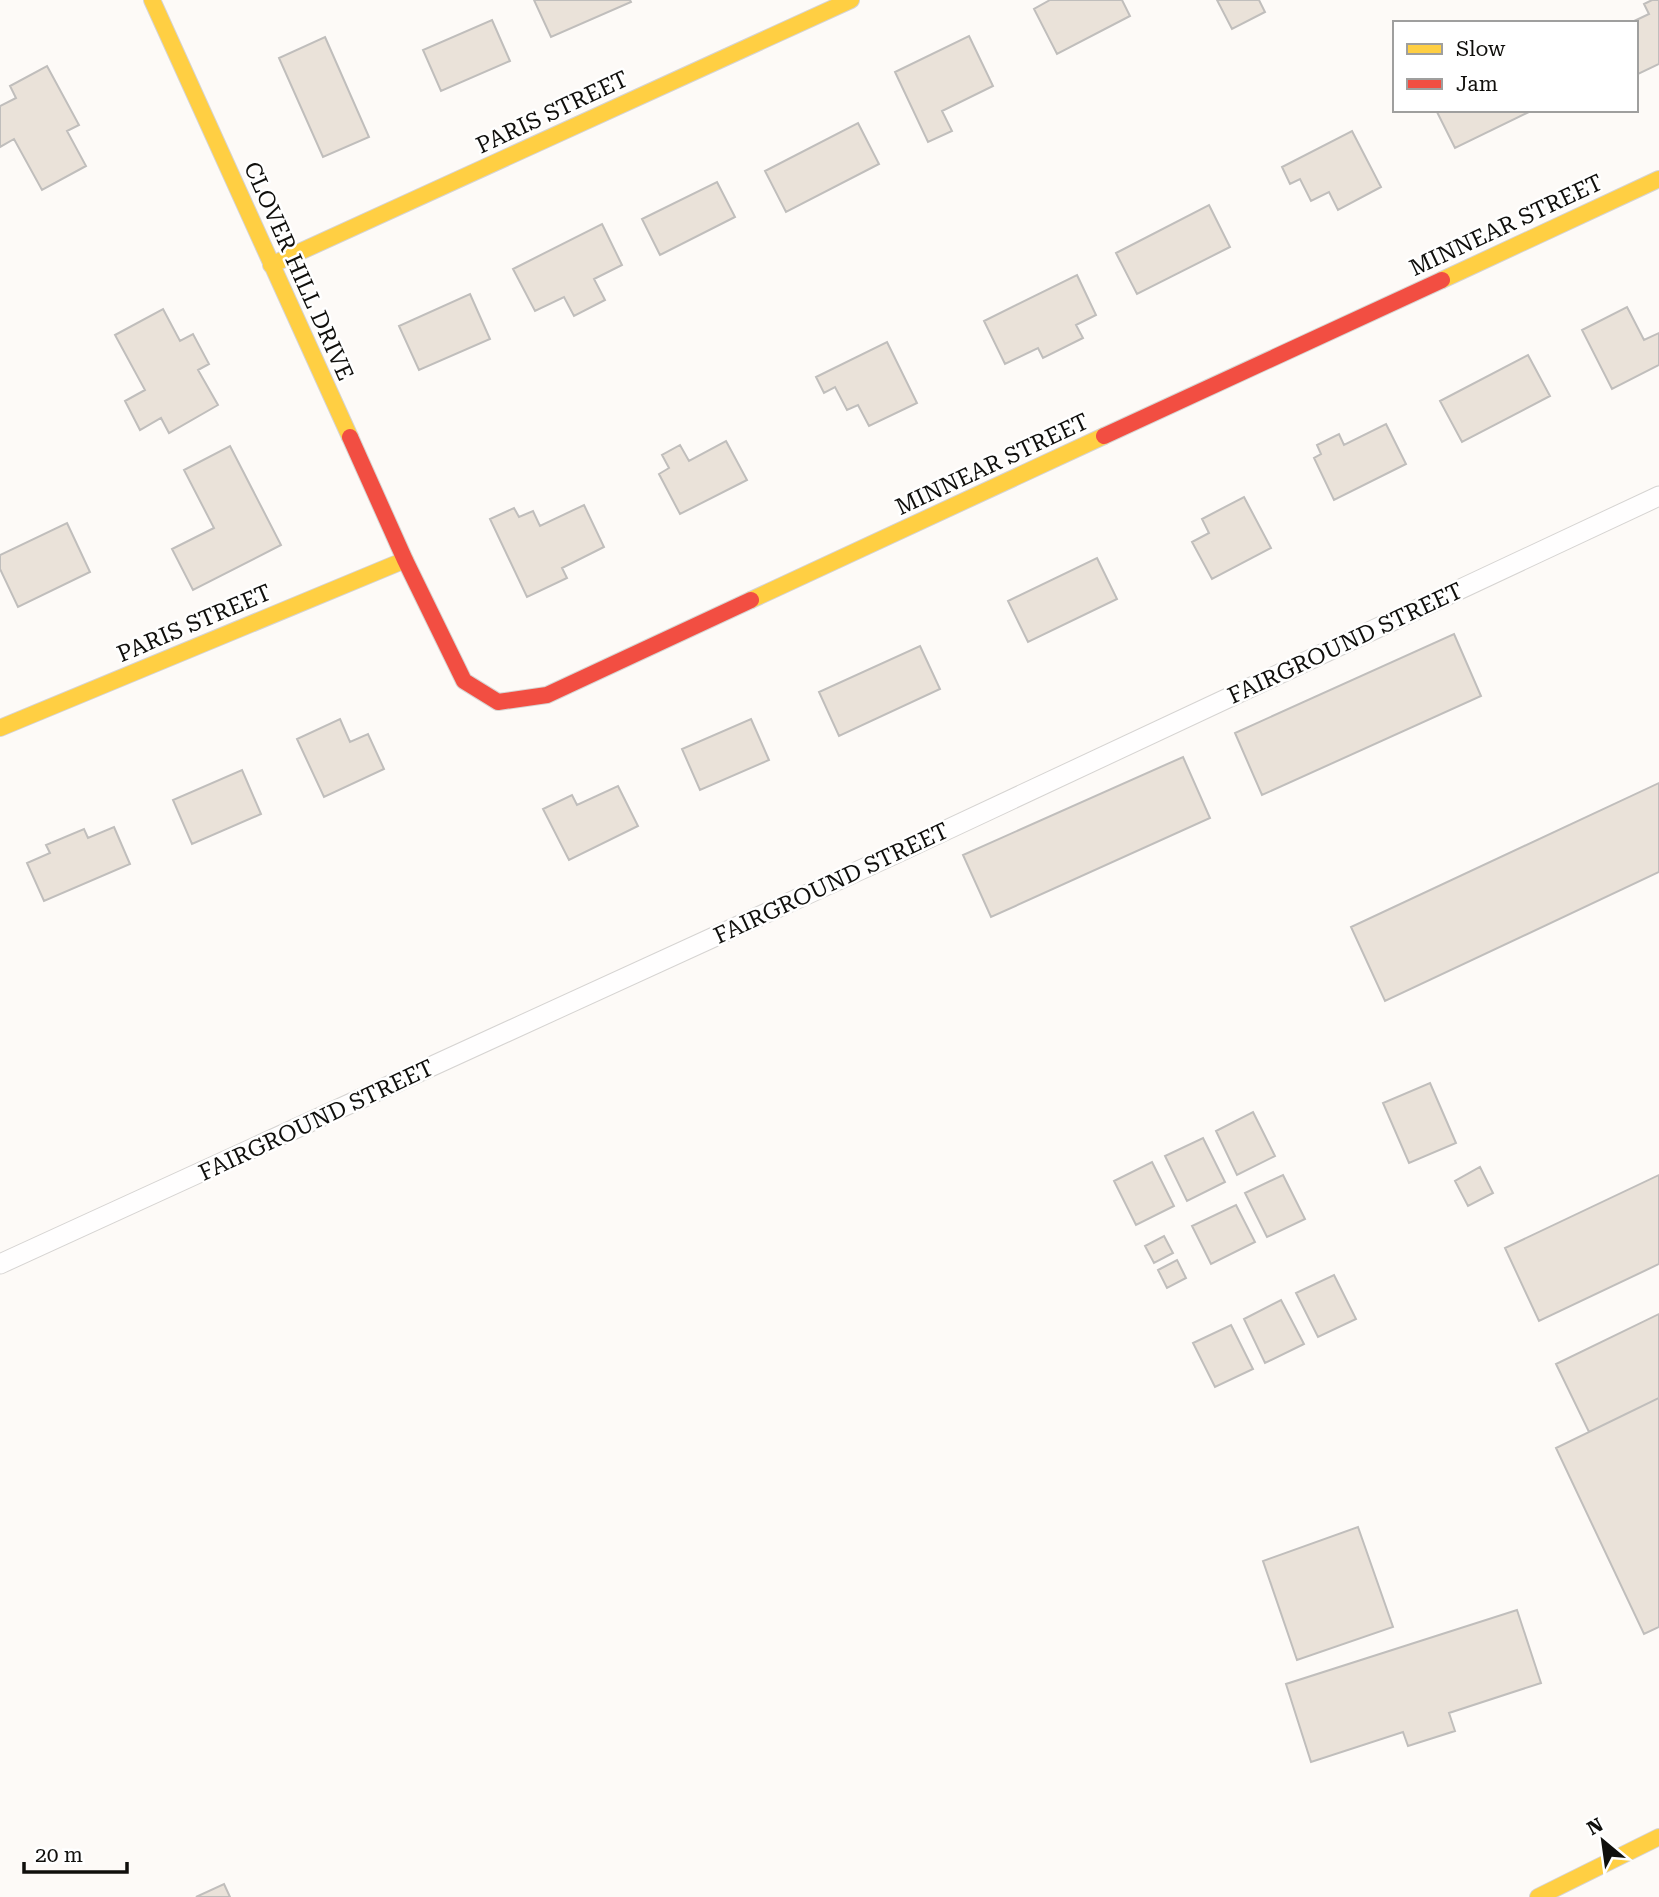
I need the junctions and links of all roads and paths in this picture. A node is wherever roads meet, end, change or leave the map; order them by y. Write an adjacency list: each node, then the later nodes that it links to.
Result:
1 (152, 0): 4 (street, CLOVER HILL DRIVE)
2 (851, 0): 4 (street, PARIS STREET)
3 (1659, 179): 6 (street, MINNEAR STREET)
4 (271, 265): 6 (street, CLOVER HILL DRIVE)
5 (1659, 496): 8 (lane, FAIRGROUND STREET)
6 (405, 560): 7 (street, PARIS STREET)
7 (0, 728)
8 (0, 1264)
9 (1659, 1837): 10 (street)
10 (1538, 1897)

